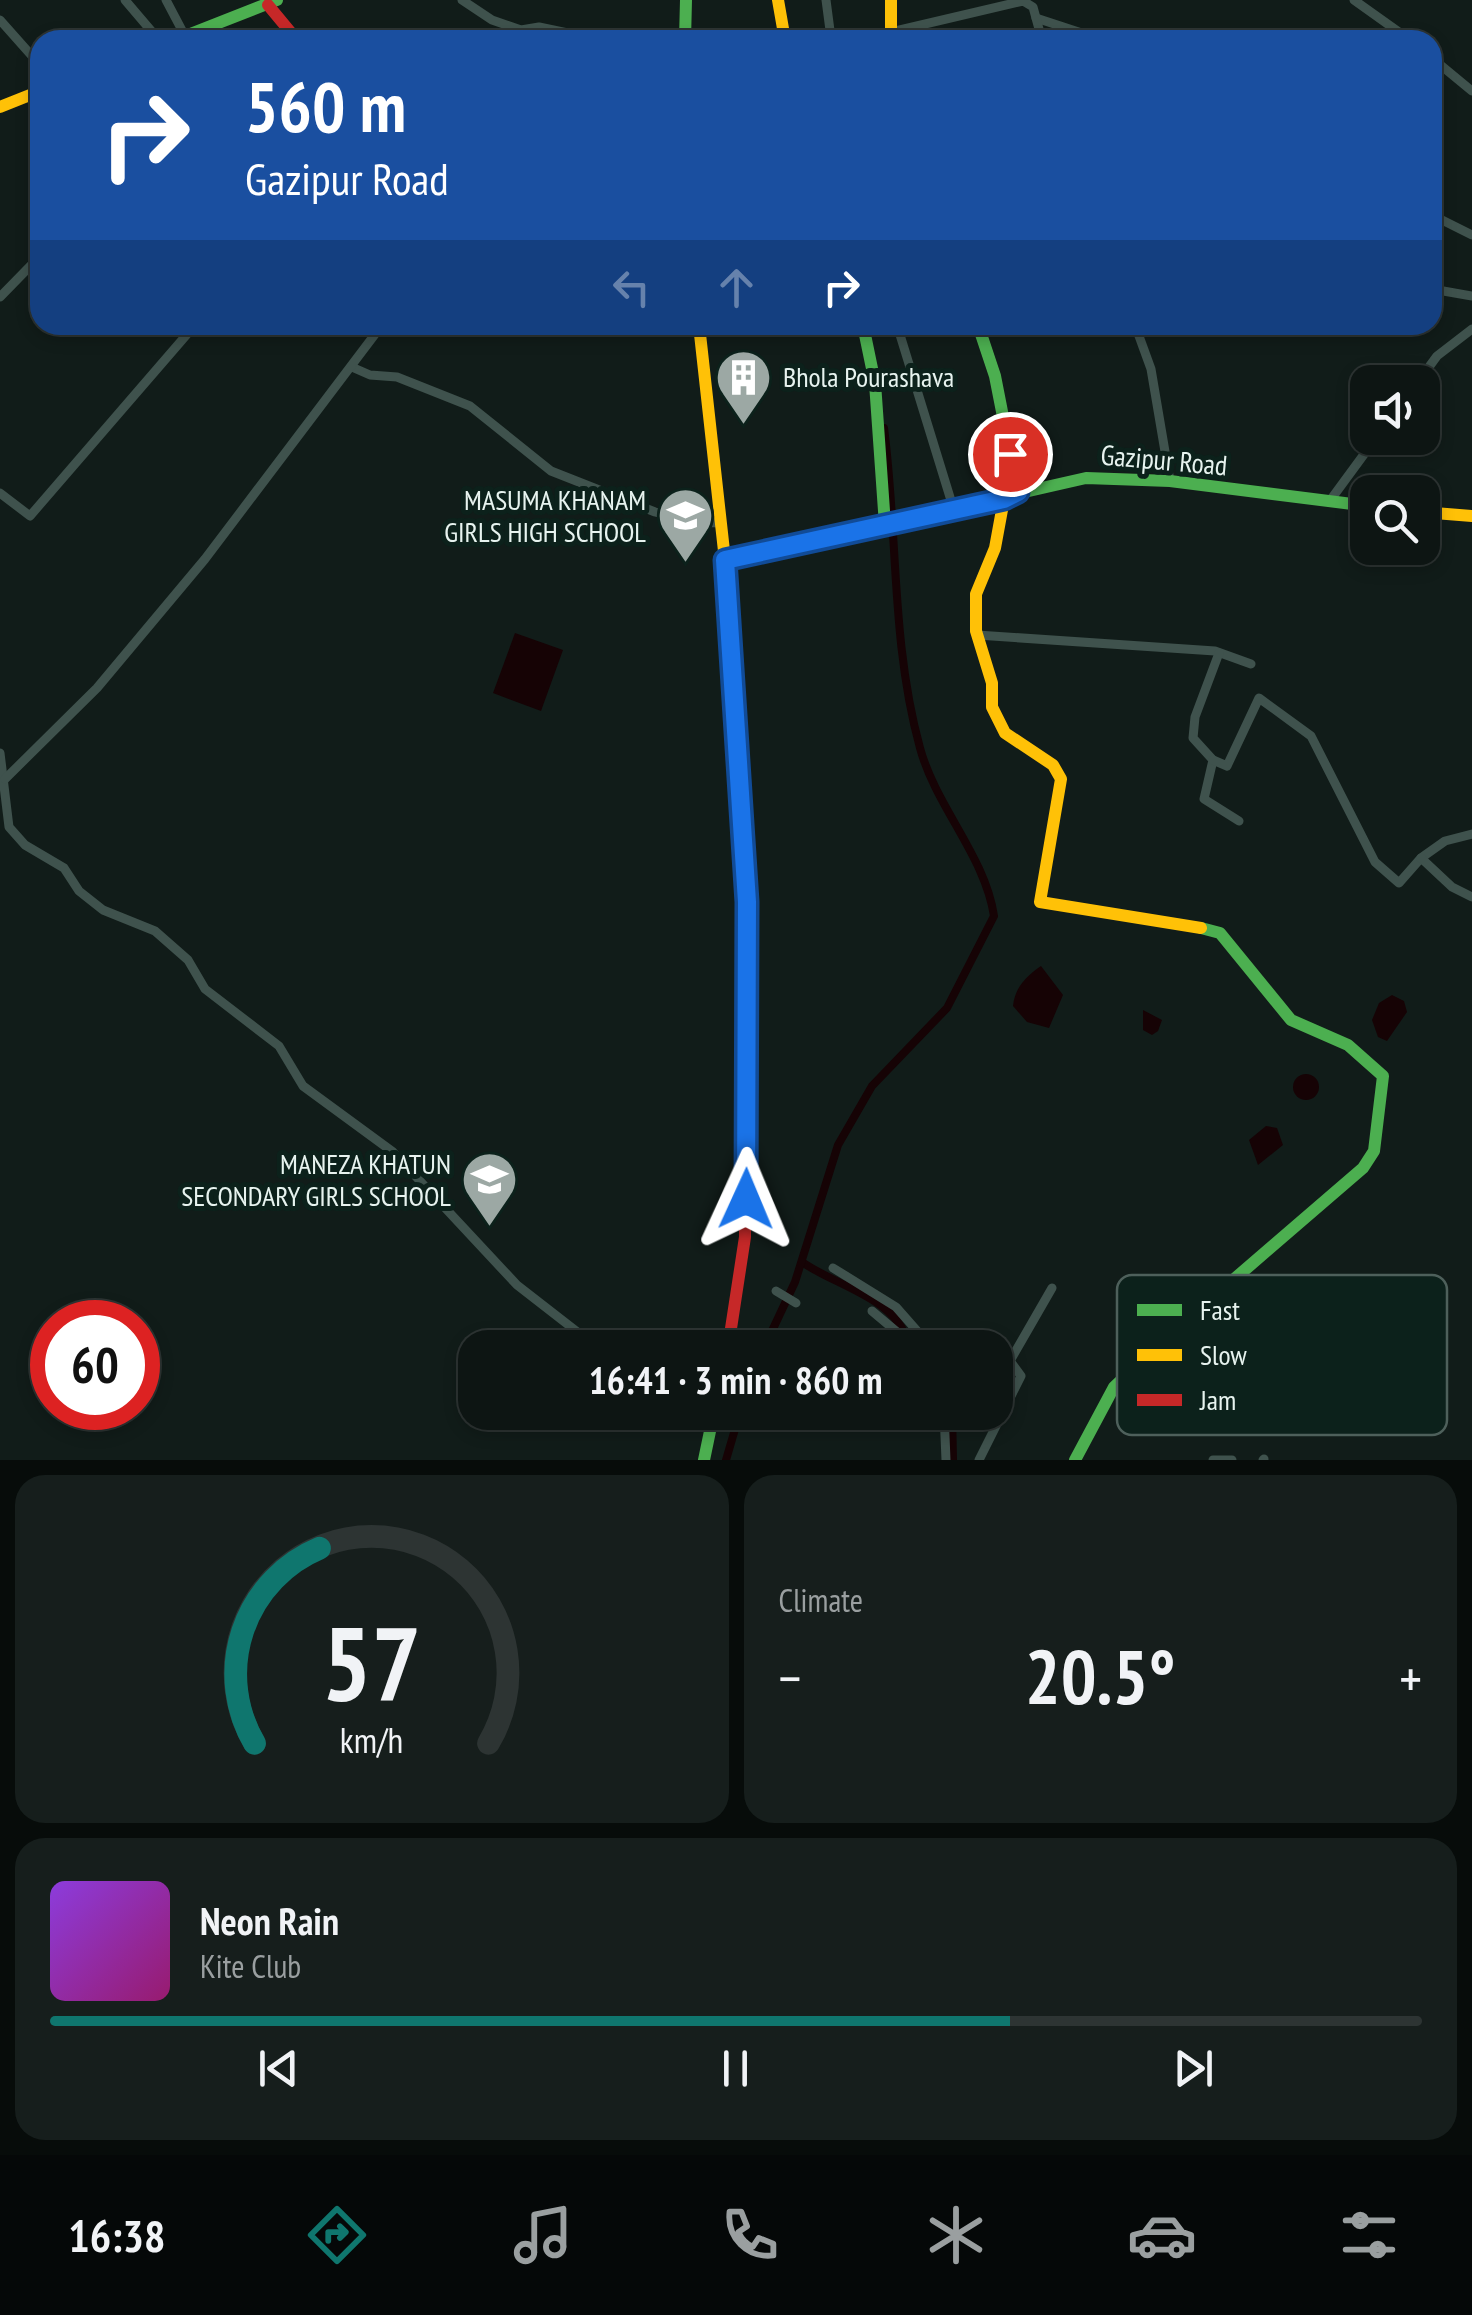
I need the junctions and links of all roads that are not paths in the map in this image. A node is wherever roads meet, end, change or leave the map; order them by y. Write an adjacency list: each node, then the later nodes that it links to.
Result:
1 (125, 0): 12 (street)
2 (166, 0): 13 (street)
3 (462, 0): 16 (street)
4 (686, 0): 19 (street)
5 (778, 0): 20 (street)
6 (826, 0): 21 (street)
7 (891, 0): 22 (street)
8 (1354, 0): 26 (street)
9 (272, 2): 14 (street); 15 (street)
10 (1036, 18): 23 (street); 24 (street); 25 (street)
11 (0, 20): 27 (street)
12 (150, 30)
13 (177, 30)
14 (200, 30)
15 (291, 30)
16 (521, 30)
17 (521, 30): 18 (street)
18 (553, 30)
19 (684, 30)
20 (783, 30)
21 (829, 30)
22 (891, 30)
23 (917, 30)
24 (1039, 30)
25 (1073, 30)
26 (1396, 30)
27 (30, 53)
28 (1442, 66): 29 (street)
29 (1472, 91)
30 (30, 95): 31 (street)
31 (0, 108)
32 (1442, 219): 33 (street)
33 (1472, 235)
34 (30, 266): 37 (street)
35 (1442, 290): 36 (street)
36 (1472, 296)
37 (0, 297)
38 (1472, 330): 46 (street)
39 (186, 335): 51 (street)
40 (375, 335): 47 (street)
41 (701, 335): 58 (street)
42 (865, 335): 59 (street)
43 (900, 335): 55 (street)
44 (981, 335): 50 (street)
45 (1139, 335): 49 (street)
46 (1430, 365)
47 (354, 368): 58 (street); 66 (street)
48 (1363, 455): 53 (street)
49 (1170, 481): 50 (street, Gazipur Road); 53 (street, Gazipur Road)
50 (1018, 492): 52 (street, Gazipur Road)
51 (0, 493)
52 (1004, 499): 55 (street, Gazipur Road); 61 (street)
53 (1328, 502): 54 (street, Gazipur Road)
54 (1350, 504)
55 (953, 507): 59 (street, Gazipur Road)
56 (1440, 513): 57 (street)
57 (1472, 516)
58 (720, 522): 60 (street)
59 (885, 525): 60 (street, Gazipur Road)
60 (725, 560): 78 (street)
61 (977, 635): 62 (street); 72 (street)
62 (1219, 653): 63 (street); 65 (street)
63 (1250, 664)
64 (0, 753): 66 (street)
65 (1213, 760): 67 (street); 69 (street)
66 (2, 781): 77 (street)
67 (1239, 821)
68 (1472, 834): 69 (street)
69 (1420, 858): 70 (street)
70 (1472, 897)
71 (833, 1268): 80 (street)
72 (1239, 1275)
73 (1052, 1288): 81 (street)
74 (776, 1291): 75 (street)
75 (796, 1303)
76 (872, 1311): 79 (street)
77 (575, 1330)
78 (731, 1330)
79 (895, 1330)
80 (916, 1330)
81 (1013, 1356)
82 (1013, 1365): 84 (street)
83 (1117, 1384): 91 (street)
84 (1013, 1392)
85 (710, 1430): 88 (street)
86 (945, 1430): 89 (street)
87 (994, 1430): 90 (street)
88 (704, 1460)
89 (946, 1460)
90 (979, 1460)
91 (1076, 1460)
92 (1213, 1460): 93 (street)
93 (1232, 1460)

